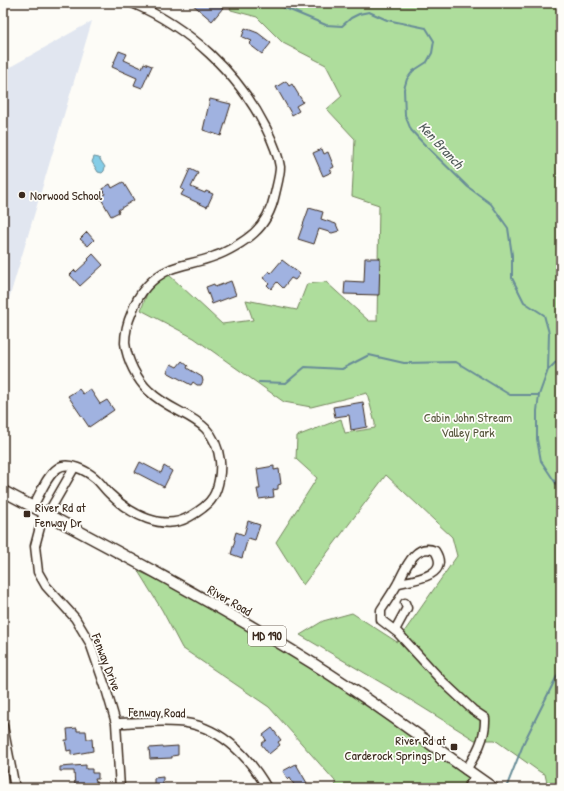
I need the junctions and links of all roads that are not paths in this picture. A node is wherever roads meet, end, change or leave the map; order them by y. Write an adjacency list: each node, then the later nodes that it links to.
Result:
1 (132, 3): 2 (street)
2 (74, 468): 4 (street); 5 (street)
3 (3, 490): 4 (main road, River Road / MD 190)
4 (33, 506): 5 (main road, River Road / MD 190)
5 (44, 512): 9 (street, Fenway Drive); 11 (main road, River Road / MD 190)
6 (398, 583): 6 (street); 8 (street)
7 (405, 603): 8 (street)
8 (395, 630): 11 (street)
9 (116, 723): 15 (street, Fenway Drive); 16 (street, Fenway Road)
10 (3, 726): 14 (street)
11 (466, 770): 12 (main road, River Road / MD 190)
12 (476, 777): 13 (main road, River Road / MD 190); 17 (street)
13 (492, 787)
14 (15, 788)
15 (120, 788)
16 (267, 788)
17 (467, 788)

